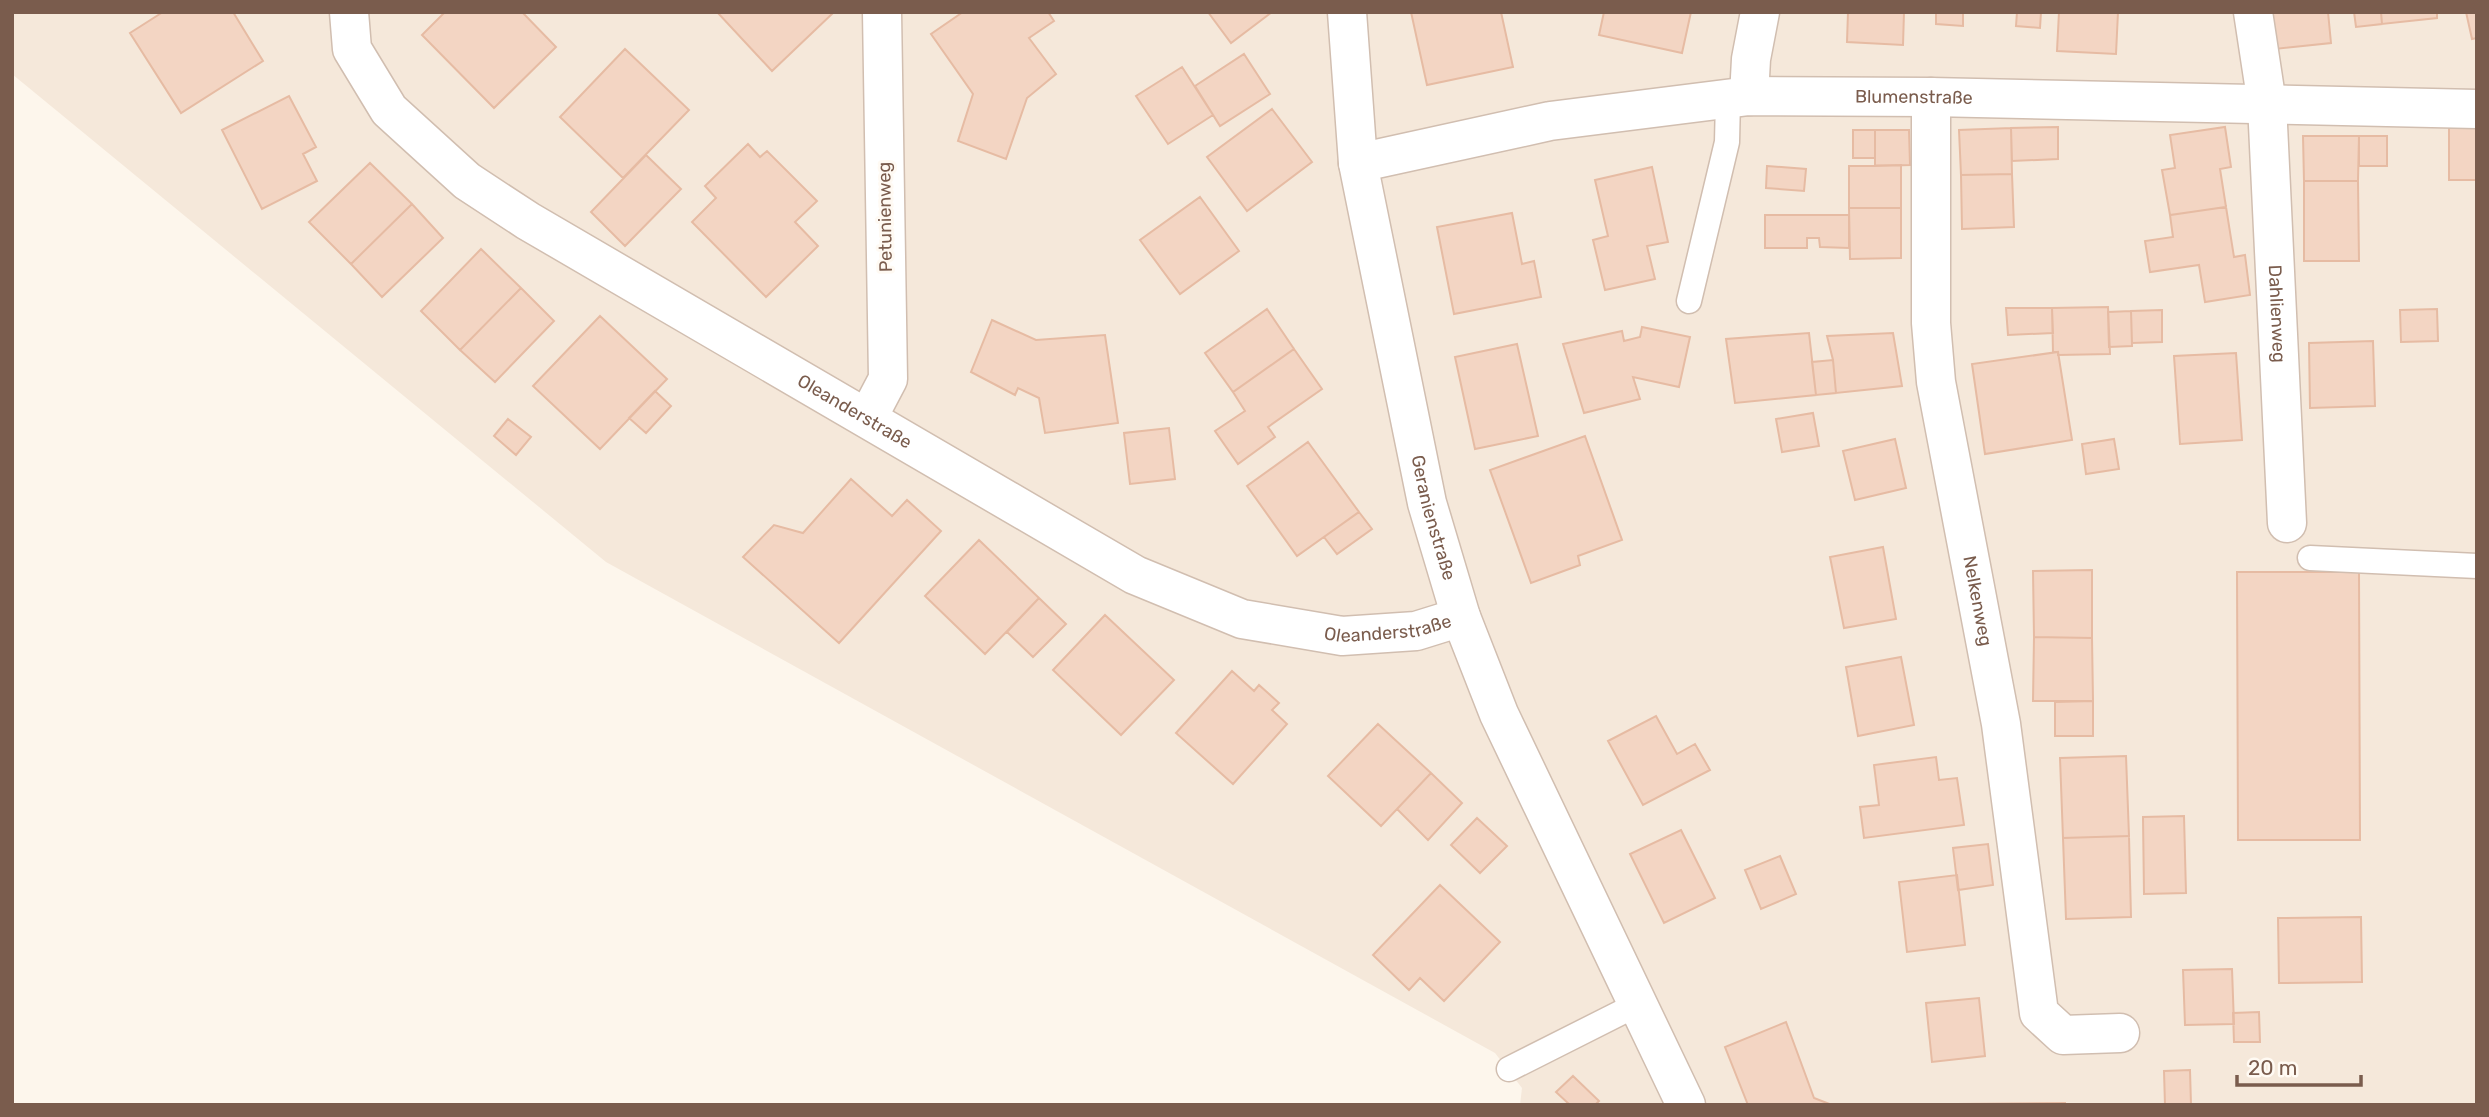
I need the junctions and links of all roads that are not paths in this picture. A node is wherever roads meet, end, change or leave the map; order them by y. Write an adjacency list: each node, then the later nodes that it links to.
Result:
1 (349, 12): 12 (street, Oleanderstraße)
2 (882, 12): 12 (street, Petunienweg)
3 (1347, 12): 10 (street, Geranienstraße)
4 (1760, 12): 6 (street)
5 (2253, 12): 8 (street, Dahlienweg)
6 (1739, 97): 7 (street, Blumenstraße); 10 (street, Blumenstraße); 11 (lane)
7 (1931, 97): 8 (street, Blumenstraße); 18 (street, Nelkenweg)
8 (2267, 104): 9 (street, Blumenstraße); 13 (street, Dahlienweg)
9 (2477, 109)
10 (1358, 163): 16 (street, Geranienstraße)
11 (1689, 301)
12 (868, 417): 16 (street, Oleanderstraße)
13 (2287, 523)
14 (2310, 558): 15 (lane)
15 (2477, 566)
16 (1461, 617): 17 (street, Geranienstraße)
17 (1636, 1005): 19 (lane); 20 (street, Geranienstraße)
18 (2120, 1033)
19 (1509, 1069)
20 (1686, 1105)

